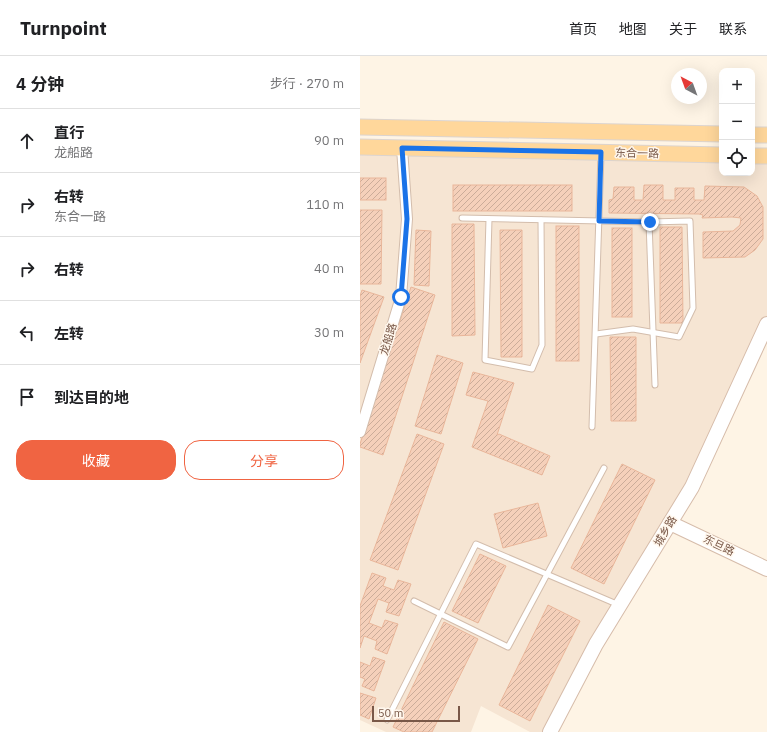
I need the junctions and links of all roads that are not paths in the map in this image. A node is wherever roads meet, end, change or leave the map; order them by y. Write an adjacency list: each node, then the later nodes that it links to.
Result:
1 (360, 127): 2 (main road, 东合一路)
2 (719, 134)
3 (755, 134): 4 (main road)
4 (767, 135)
5 (360, 147): 6 (main road, 东合一路)
6 (402, 148): 7 (main road, 东合一路); 22 (street, 龙船路)
7 (601, 152): 8 (main road, 东合一路); 14 (lane)
8 (719, 155)
9 (755, 156): 10 (main road)
10 (767, 156)
11 (462, 218): 12 (lane)
12 (489, 219): 13 (lane); 13 (lane)
13 (541, 220): 14 (lane)
14 (599, 221): 15 (lane); 18 (lane)
15 (650, 222): 17 (lane); 17 (lane)
16 (767, 324): 24 (main road, 城乡路)
17 (654, 332): 18 (lane); 20 (lane)
18 (596, 334): 21 (lane)
19 (767, 349): 24 (main road, 城乡路)
20 (656, 385)
21 (592, 427)
22 (360, 432)
23 (604, 468): 26 (lane)
24 (675, 524): 25 (main road, 东旦路); 28 (main road, 城乡路); 32 (main road, 城乡路)
25 (767, 569)
26 (547, 574): 28 (lane); 29 (lane); 29 (lane)
27 (414, 601): 29 (lane)
28 (620, 605): 31 (main road, 城乡路)
29 (441, 613): 30 (lane)
30 (387, 720)
31 (550, 732)
32 (561, 732)

